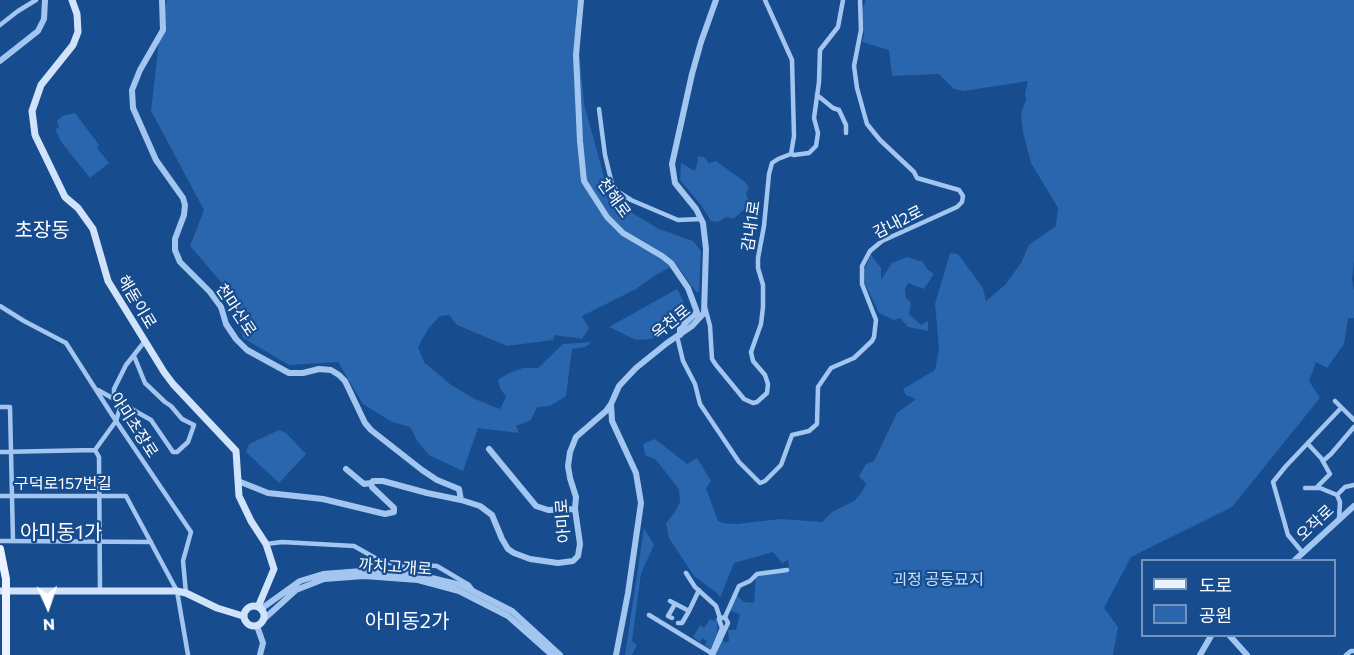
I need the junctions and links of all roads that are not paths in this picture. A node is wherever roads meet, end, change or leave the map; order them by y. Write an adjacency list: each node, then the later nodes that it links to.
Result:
1 (36, 0): 10 (street)
2 (45, 0): 11 (street)
3 (72, 0): 20 (main road, 해돋이로)
4 (162, 0): 49 (street, 천마산로)
5 (581, 0): 19 (street, 천해로)
6 (716, 0): 16 (street, 옥천로)
7 (765, 0): 15 (street)
8 (843, 0): 12 (street, 감내1로)
9 (860, 0): 19 (street, 감내2로)
10 (0, 25)
11 (0, 61)
12 (818, 95): 14 (street); 15 (street, 감내1로)
13 (598, 109): 16 (street)
14 (846, 133)
15 (791, 154): 18 (street, 감내1로)
16 (701, 219): 18 (street, 옥천로)
17 (0, 306): 22 (street, 아미초장로)
18 (705, 308): 19 (street, 옥천로)
19 (678, 336): 25 (street, 옥천로)
20 (145, 341): 21 (street); 40 (main road, 해돋이로)
21 (134, 356): 23 (street); 23 (street)
22 (96, 388): 23 (street); 30 (street, 아미초장로)
23 (116, 399): 30 (street)
24 (1335, 401): 27 (street)
25 (611, 404): 28 (street, 아미로); 31 (street)
26 (0, 407): 37 (street)
27 (1341, 408): 29 (street); 33 (street)
28 (596, 420): 31 (street); 51 (street, 아미로)
29 (1354, 420)
30 (116, 422): 35 (street); 68 (street, 아미초장로)
31 (613, 424): 83 (street)
32 (1354, 427): 38 (street)
33 (1308, 444): 38 (street); 59 (street)
34 (489, 449): 51 (street)
35 (95, 450): 37 (street); 48 (street)
36 (0, 452): 37 (street)
37 (11, 452): 47 (street)
38 (1323, 461): 44 (street)
39 (346, 469): 41 (street, 아미로)
40 (238, 481): 41 (street, 아미로); 57 (main road, 해돋이로)
41 (371, 483): 49 (street, 아미로)
42 (1354, 485): 45 (street)
43 (1305, 488): 44 (street)
44 (1316, 488): 45 (street)
45 (1336, 495): 52 (street)
46 (0, 496): 47 (street, 구덕로157번길)
47 (12, 496): 48 (street, 구덕로157번길); 54 (street)
48 (100, 496): 55 (street); 56 (street, 구덕로157번길)
49 (461, 500): 51 (street, 아미로)
50 (1354, 506): 52 (street, 오작로)
51 (575, 509)
52 (1339, 519): 59 (street, 오작로)
53 (0, 541): 54 (street)
54 (13, 541): 55 (street)
55 (100, 542): 56 (street); 66 (street)
56 (151, 542): 67 (street)
57 (266, 544): 63 (street); 69 (main road, 해돋이로)
58 (0, 549): 65 (main road)
59 (1303, 552): 60 (street, 오작로)
60 (1297, 559)
61 (787, 570): 76 (street)
62 (686, 573): 64 (street)
63 (472, 589): 70 (street); 89 (street)
64 (699, 590): 72 (street); 76 (street)
65 (3, 591): 66 (main road); 85 (main road)
66 (100, 591): 67 (main road)
67 (177, 591): 68 (main road); 86 (street)
68 (186, 593): 74 (main road)
69 (264, 595): 70 (street); 71 (main road, 해돋이로)
70 (275, 599): 71 (street)
71 (260, 608): 74 (main road); 77 (main road)
72 (689, 611): 75 (street); 79 (street)
73 (649, 614): 79 (street)
74 (243, 616): 78 (main road)
75 (672, 618)
76 (723, 618): 84 (street)
77 (264, 619): 78 (main road); 88 (street, 까치고개로)
78 (257, 626): 87 (street)
79 (675, 626): 84 (street)
80 (1210, 637): 90 (street)
81 (1231, 637): 91 (street)
82 (1354, 651): 92 (street)
83 (615, 653)
84 (713, 654)
85 (6, 655)
86 (188, 655)
87 (260, 655)
88 (552, 655)
89 (560, 655)
90 (1200, 655)
91 (1247, 655)
92 (1346, 655)

